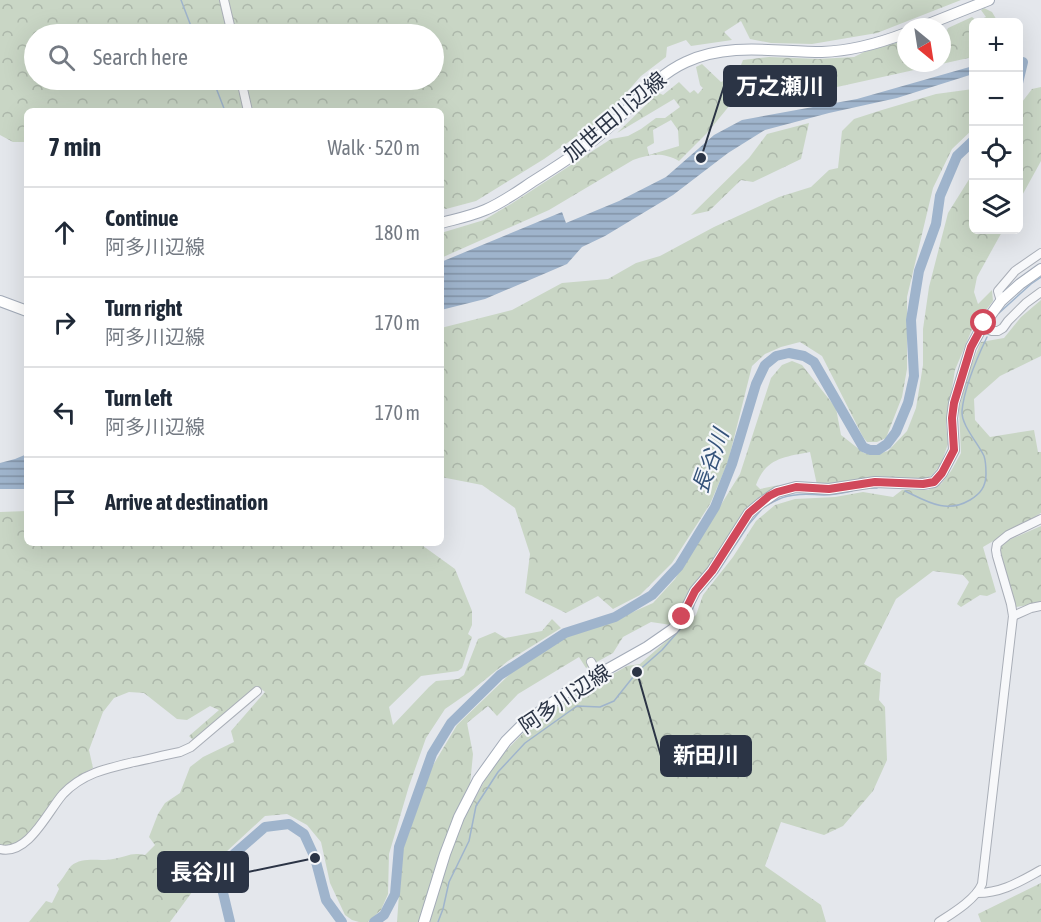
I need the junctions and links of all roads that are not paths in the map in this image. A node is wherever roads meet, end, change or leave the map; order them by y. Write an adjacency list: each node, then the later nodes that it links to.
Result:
1 (224, 0): 4 (street)
2 (989, 0): 3 (main road)
3 (944, 18)
4 (230, 24)
5 (897, 36): 8 (main road, 加世田川辺線)
6 (243, 90): 7 (street)
7 (247, 108)
8 (444, 222)
9 (1041, 253): 13 (street)
10 (1041, 269): 13 (main road)
11 (1041, 292): 15 (street)
12 (0, 301): 14 (main road)
13 (1001, 301): 15 (main road)
14 (24, 310)
15 (983, 325): 20 (main road, 阿多川辺線)
16 (1041, 519): 18 (street)
17 (1041, 606): 18 (street)
18 (1013, 616): 24 (street)
19 (591, 662): 20 (street)
20 (598, 675): 25 (main road, 阿多川辺線)
21 (257, 692): 22 (street)
22 (0, 849)
23 (1041, 870): 24 (street)
24 (977, 893): 26 (street)
25 (424, 922)
26 (939, 922)

